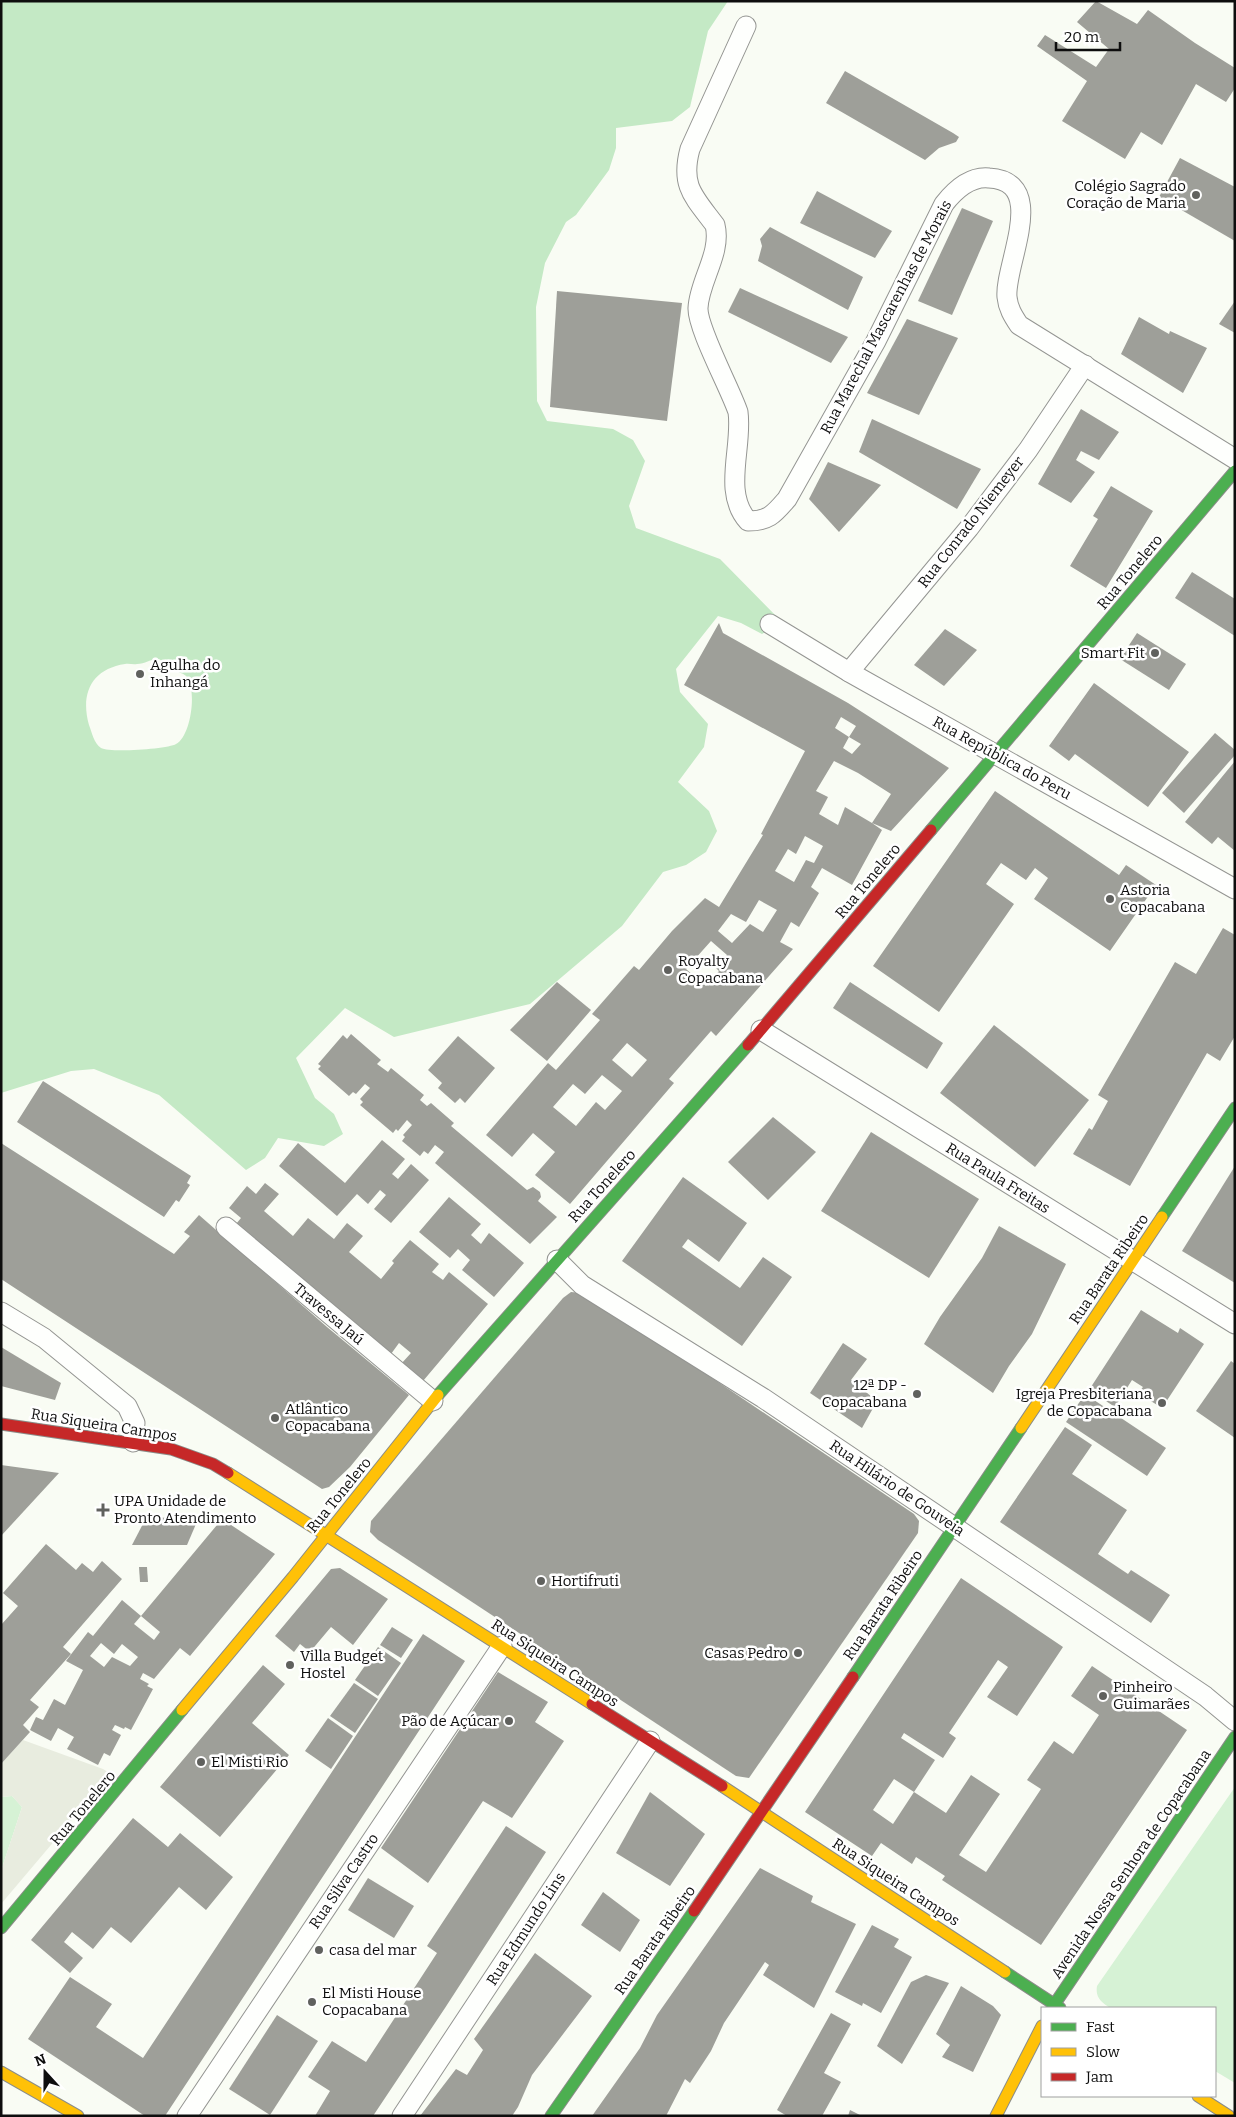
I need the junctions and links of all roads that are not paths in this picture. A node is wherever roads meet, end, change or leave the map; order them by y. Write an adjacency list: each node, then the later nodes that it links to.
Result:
1 (746, 26): 2 (street, Rua Marechal Mascarenhas de Morais)
2 (1085, 365): 3 (street, Rua Marechal Mascarenhas de Morais); 6 (street, Rua Conrado Niemeyer)
3 (1235, 459)
4 (1235, 471): 7 (main road, Rua Tonelero)
5 (770, 624): 6 (street, Rua República do Peru)
6 (849, 672): 7 (street, Rua República do Peru)
7 (995, 755): 8 (street, Rua República do Peru); 9 (main road, Rua Tonelero)
8 (1235, 890)
9 (761, 1030): 12 (main road, Rua Tonelero); 13 (street, Rua Paula Freitas)
10 (1235, 1108): 13 (main road, Rua Barata Ribeiro)
11 (226, 1227): 16 (street, Travessa Jaú)
12 (557, 1260): 16 (main road, Rua Tonelero); 19 (street, Rua Hilário de Gouveia)
13 (1132, 1262): 15 (street, Rua Paula Freitas); 19 (main road, Rua Barata Ribeiro)
14 (1, 1312): 18 (street)
15 (1235, 1324)
16 (433, 1401): 20 (main road, Rua Tonelero)
17 (1, 1424): 18 (main road, Rua Siqueira Campos)
18 (133, 1442): 20 (main road, Rua Siqueira Campos)
19 (954, 1527): 22 (street, Rua Hilário de Gouveia); 25 (main road, Rua Barata Ribeiro)
20 (325, 1534): 21 (main road, Rua Siqueira Campos); 26 (main road, Rua Tonelero)
21 (502, 1646): 24 (main road, Rua Siqueira Campos); 32 (street, Rua Silva Castro)
22 (1235, 1721)
23 (1235, 1738): 27 (main road, Avenida Nossa Senhora de Copacabana)
24 (650, 1741): 25 (main road, Rua Siqueira Campos); 33 (street, Rua Edmundo Lins)
25 (763, 1812): 27 (main road, Rua Siqueira Campos); 34 (main road, Rua Barata Ribeiro)
26 (1, 1928)
27 (1055, 2007)
28 (1041, 2028): 35 (main road)
29 (1, 2072): 31 (main road)
30 (1200, 2097): 36 (main road)
31 (78, 2116)
32 (187, 2116)
33 (402, 2116)
34 (551, 2116)
35 (996, 2116)
36 (1229, 2116)

